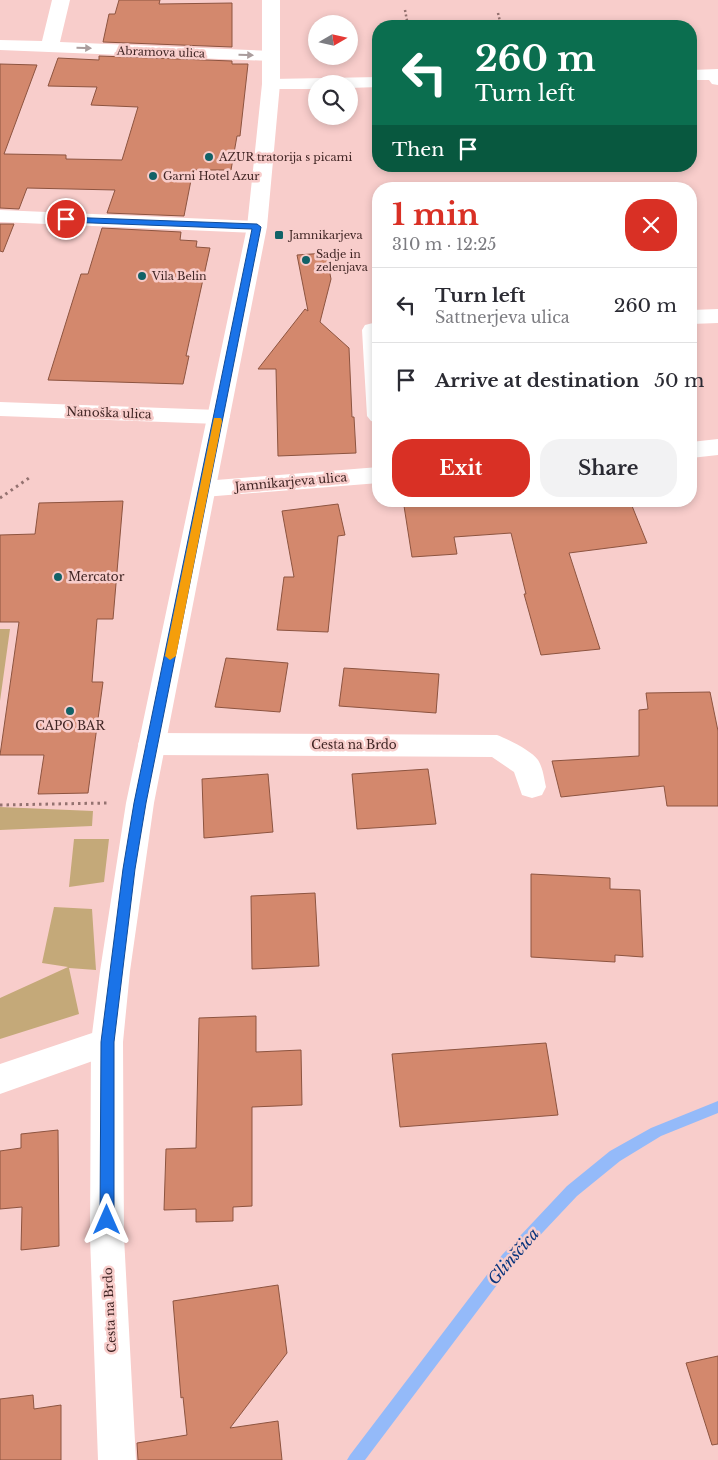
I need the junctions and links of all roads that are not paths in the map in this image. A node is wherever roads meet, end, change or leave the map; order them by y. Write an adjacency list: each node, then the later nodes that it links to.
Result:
1 (61, 0): 4 (street)
2 (271, 0): 5 (street, Cesta na Brdo)
3 (0, 45): 4 (street, Abramova ulica)
4 (50, 47): 5 (street, Abramova ulica, one-way to 5)
5 (271, 56): 9 (street, Cesta na Brdo)
6 (697, 75): 7 (street)
7 (718, 80)
8 (372, 82): 9 (street)
9 (271, 84): 11 (street, Cesta na Brdo)
10 (0, 216): 11 (street)
11 (257, 227): 15 (street, Cesta na Brdo)
12 (718, 316): 13 (street)
13 (697, 317)
14 (0, 409): 15 (street, Nanoška ulica)
15 (218, 417): 19 (street, Cesta na Brdo)
16 (718, 447): 17 (street)
17 (697, 449)
18 (372, 475): 19 (street, Jamnikarjeva ulica)
19 (204, 489): 20 (street, Cesta na Brdo)
20 (152, 744): 21 (street, Cesta na Brdo); 22 (street, Cesta na Brdo)
21 (532, 787)
22 (107, 1042): 23 (street); 24 (street, Cesta na Brdo)
23 (0, 1079)
24 (117, 1460)

